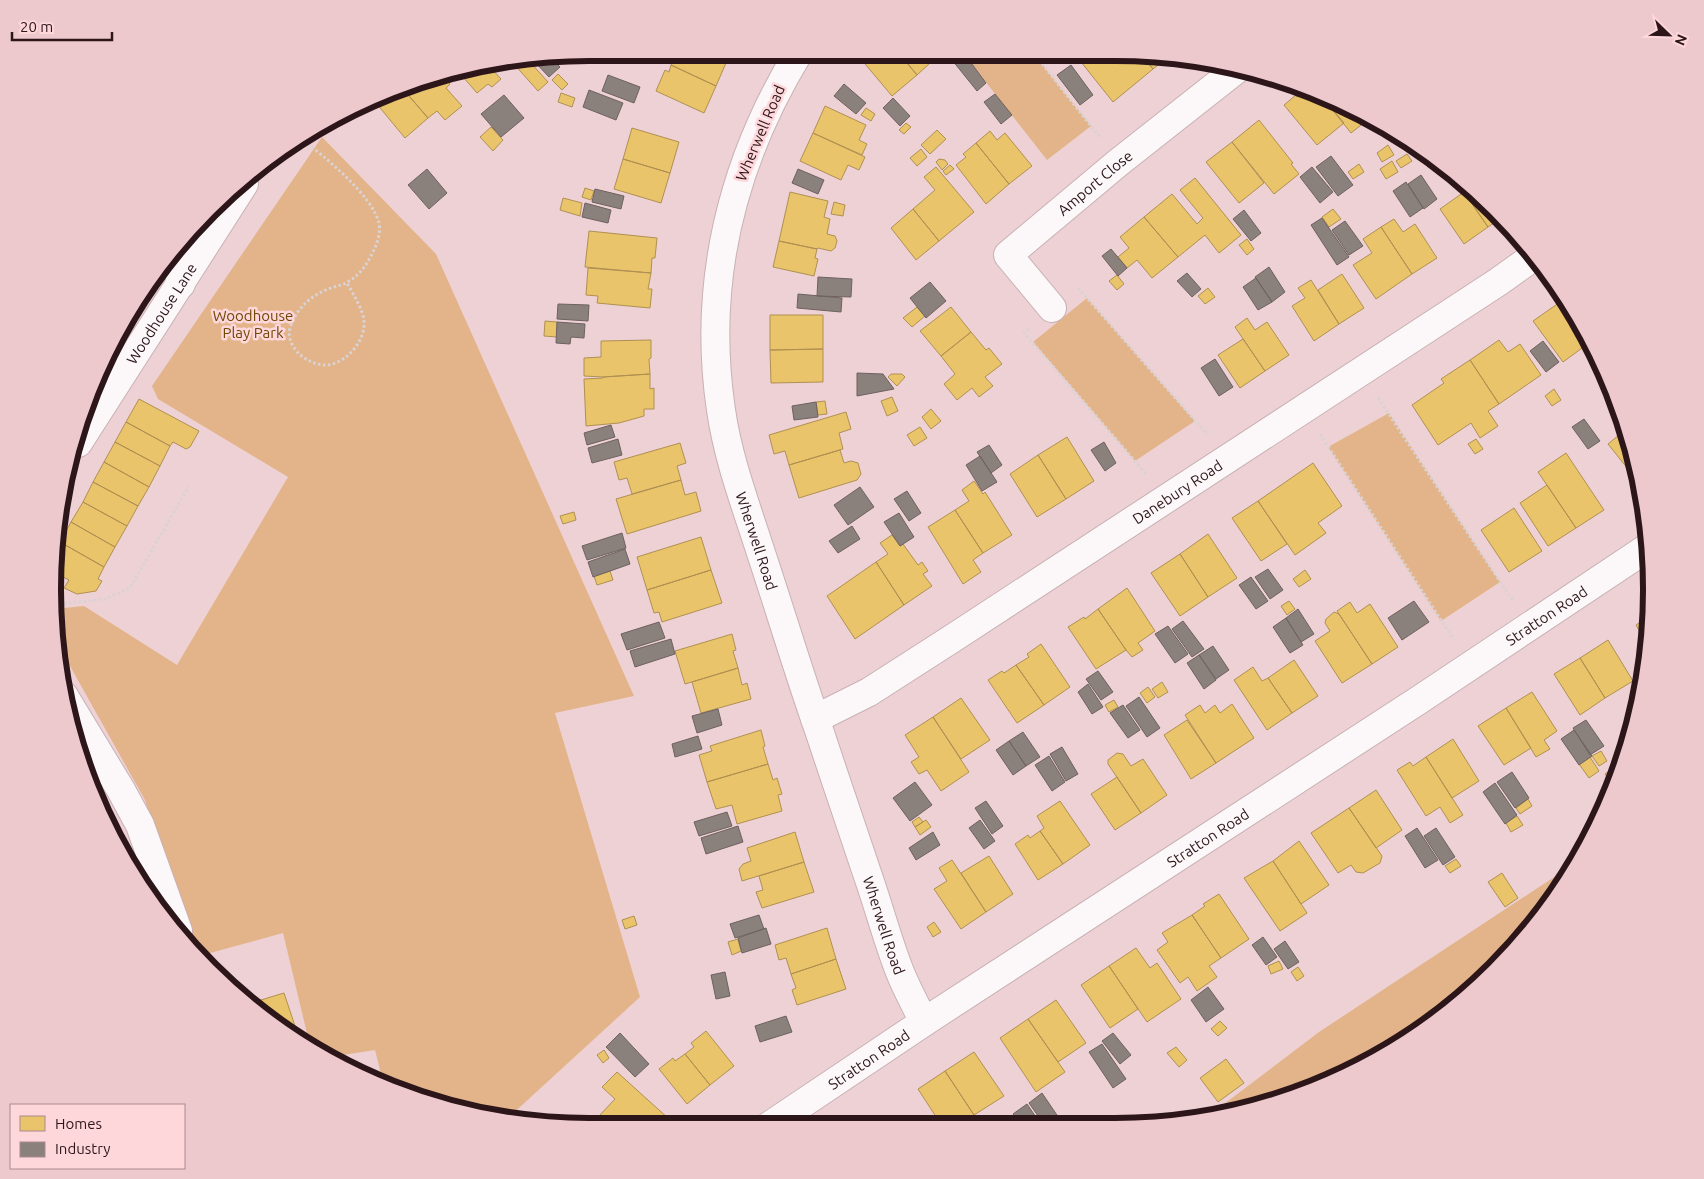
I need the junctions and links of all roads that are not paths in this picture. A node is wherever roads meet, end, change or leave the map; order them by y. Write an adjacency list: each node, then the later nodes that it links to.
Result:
1 (794, 61): 11 (street, Wherwell Road)
2 (1231, 74): 7 (street, Amport Close)
3 (236, 197): 6 (street, Woodhouse Lane)
4 (176, 260): 6 (street)
5 (1528, 261): 11 (street, Danebury Road)
6 (181, 284): 8 (street, Woodhouse Lane)
7 (1052, 308)
8 (86, 431)
9 (1642, 552): 13 (street, Stratton Road)
10 (77, 717): 12 (street)
11 (815, 719): 13 (street, Wherwell Road)
12 (171, 913)
13 (924, 1022): 14 (street, Stratton Road)
14 (781, 1118)

